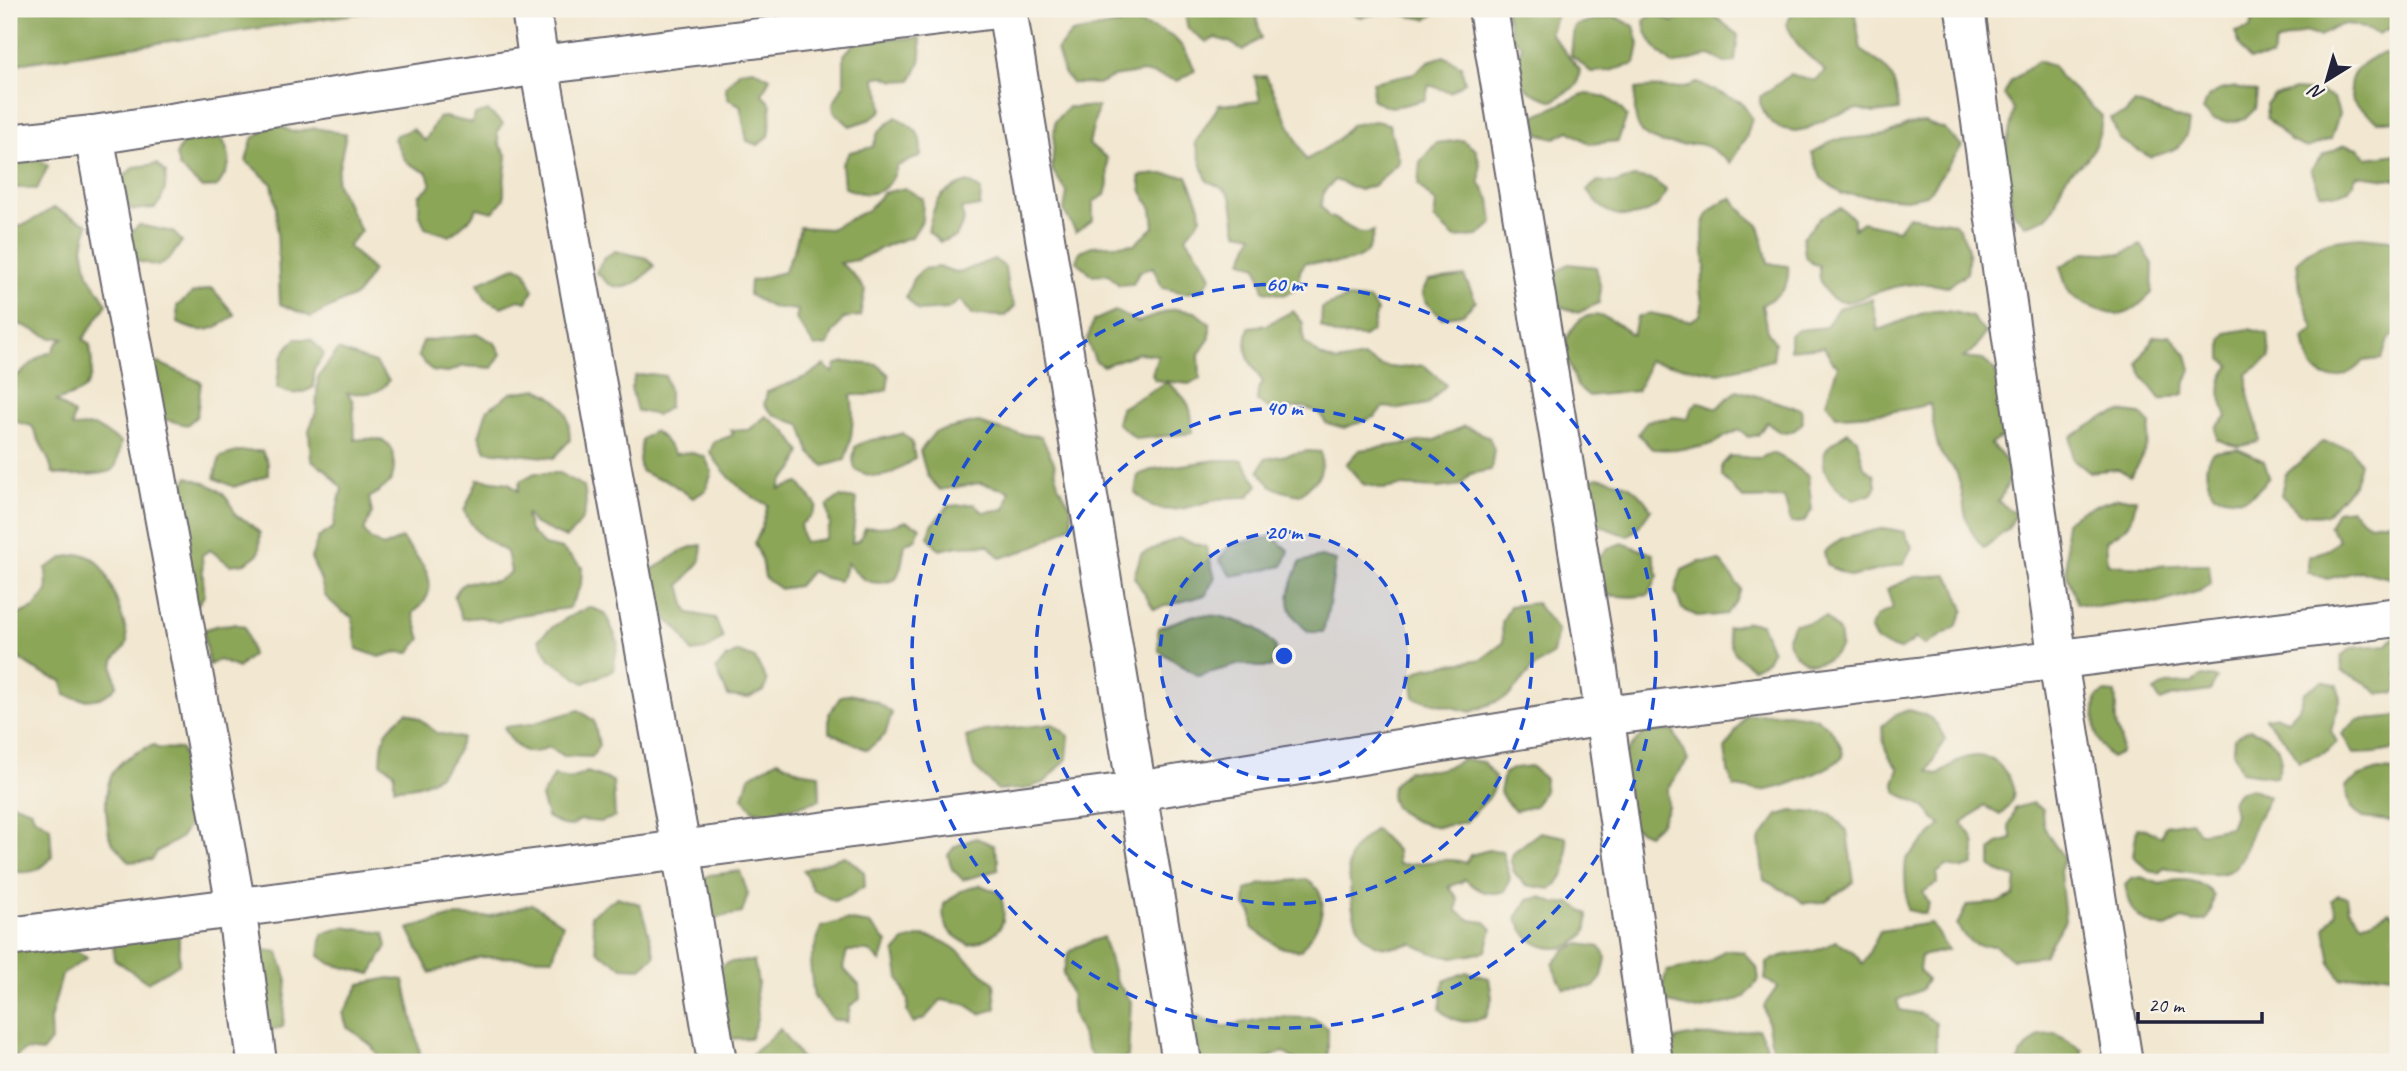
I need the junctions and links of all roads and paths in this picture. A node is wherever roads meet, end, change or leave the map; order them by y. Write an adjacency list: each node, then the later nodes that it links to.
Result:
1 (531, 9): 6 (street)
2 (997, 9): 6 (street)
3 (1007, 9): 12 (street)
4 (1488, 9): 11 (street)
5 (1965, 9): 10 (street)
6 (538, 65): 7 (street); 13 (street)
7 (94, 135): 8 (street); 14 (street)
8 (9, 144)
9 (2398, 617): 10 (street)
10 (2058, 661): 11 (street); 20 (street)
11 (1604, 716): 12 (street); 19 (street)
12 (1137, 791): 13 (street); 18 (street)
13 (681, 849): 14 (street); 17 (street)
14 (236, 906): 15 (street); 16 (street)
15 (9, 937)
16 (257, 1062)
17 (717, 1062)
18 (1182, 1062)
19 (1653, 1062)
20 (2123, 1062)

